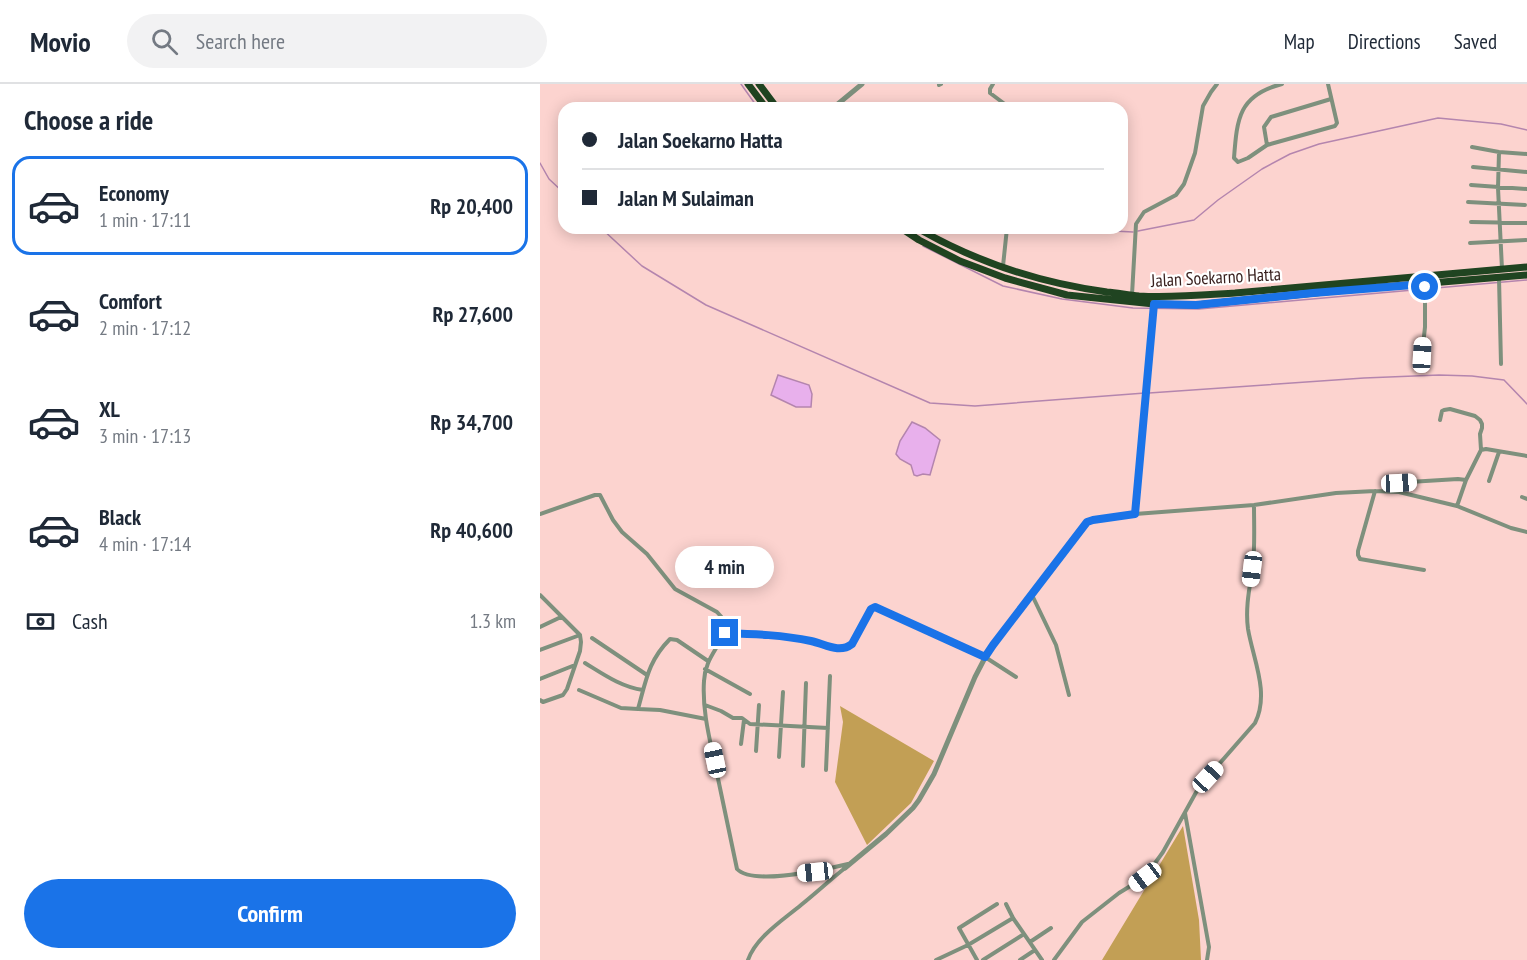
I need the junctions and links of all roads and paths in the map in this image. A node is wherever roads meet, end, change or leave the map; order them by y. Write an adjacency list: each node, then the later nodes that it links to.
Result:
1 (748, 84): 9 (highway)
2 (759, 84): 10 (highway)
3 (862, 84): 11 (street)
4 (993, 84): 12 (street)
5 (1217, 84): 41 (street)
6 (1282, 84): 13 (street)
7 (1328, 84): 8 (street)
8 (1331, 99): 13 (street); 13 (street)
9 (762, 102)
10 (772, 102)
11 (840, 102)
12 (1002, 102)
13 (1267, 145)
14 (1472, 147): 15 (street)
15 (1499, 152): 16 (street); 18 (street)
16 (1527, 154)
17 (1473, 167): 18 (street)
18 (1500, 169): 19 (street); 21 (street)
19 (1527, 172)
20 (1471, 185): 21 (street)
21 (1498, 188): 22 (street); 24 (street)
22 (1527, 189)
23 (1468, 202): 24 (street)
24 (1499, 204): 25 (street); 27 (street)
25 (1525, 205)
26 (1471, 222): 27 (street)
27 (1500, 222): 28 (street); 34 (street)
28 (1527, 223)
29 (910, 234): 42 (highway, Jalan Soekarno Hatta)
30 (928, 234): 36 (highway, Jalan Soekarno Hatta)
31 (1006, 234): 36 (street)
32 (1526, 240): 34 (street)
33 (1470, 243): 34 (street)
34 (1502, 243): 37 (street)
35 (1527, 267): 37 (highway, Jalan Soekarno Hatta)
36 (1003, 268): 41 (highway, Jalan Soekarno Hatta)
37 (1502, 269): 41 (highway, Jalan Soekarno Hatta)
38 (1527, 275): 39 (highway, Jalan Soekarno Hatta)
39 (1499, 279): 40 (highway, Jalan Soekarno Hatta); 44 (street)
40 (1425, 286): 42 (highway, Jalan Soekarno Hatta); 43 (street)
41 (1132, 295)
42 (1154, 305): 56 (street)
43 (1422, 355)
44 (1500, 364)
45 (1440, 420): 46 (street)
46 (1481, 450): 47 (street); 49 (street)
47 (1499, 452): 48 (street); 50 (street)
48 (1527, 456)
49 (1466, 480): 52 (street); 54 (street)
50 (1489, 481)
51 (1375, 491): 52 (street); 53 (street); 58 (street)
52 (1383, 492): 54 (street)
53 (1254, 505): 56 (street); 97 (street)
54 (1457, 506): 57 (street)
55 (540, 514): 63 (street)
56 (1135, 514): 59 (street)
57 (1527, 532)
58 (1424, 570)
59 (1032, 595): 67 (street); 81 (street)
60 (541, 598): 61 (street)
61 (562, 617): 62 (street); 64 (street)
62 (540, 627)
63 (725, 633): 67 (street); 68 (street)
64 (579, 636): 66 (street); 70 (street)
65 (592, 638): 72 (street)
66 (540, 650)
67 (985, 657): 74 (street); 98 (street)
68 (708, 662): 71 (street); 72 (street)
69 (585, 663): 78 (street)
70 (576, 664): 75 (street); 82 (street)
71 (705, 669): 80 (street); 83 (street)
72 (647, 675): 78 (street)
73 (830, 676): 91 (street)
74 (1016, 676)
75 (540, 679)
76 (806, 683): 90 (street)
77 (579, 690): 85 (street)
78 (643, 690): 85 (street)
79 (783, 692): 89 (street)
80 (750, 694)
81 (1069, 695)
82 (540, 700)
83 (705, 705): 86 (street); 87 (street)
84 (759, 705): 88 (street)
85 (638, 710): 86 (street)
86 (706, 719): 98 (street)
87 (744, 720): 88 (street); 92 (street)
88 (758, 724): 89 (street); 93 (street)
89 (781, 726): 90 (street); 94 (street)
90 (804, 727): 91 (street); 95 (street)
91 (828, 728): 96 (street)
92 (741, 744)
93 (756, 751)
94 (779, 757)
95 (803, 766)
96 (826, 770)
97 (1185, 813): 114 (street); 115 (street)
98 (852, 863): 99 (street)
99 (845, 868): 108 (street)
100 (997, 904): 106 (street)
101 (1006, 904): 102 (street)
102 (1013, 918): 104 (street); 106 (street)
103 (1051, 928): 105 (street)
104 (1024, 934): 105 (street); 111 (street)
105 (1030, 942): 107 (street)
106 (968, 945): 109 (street); 110 (street)
107 (1035, 950): 112 (street); 113 (street)
108 (748, 960)
109 (936, 960)
110 (977, 960)
111 (983, 960)
112 (1020, 960)
113 (1042, 960)
114 (1054, 960)
115 (1207, 960)

